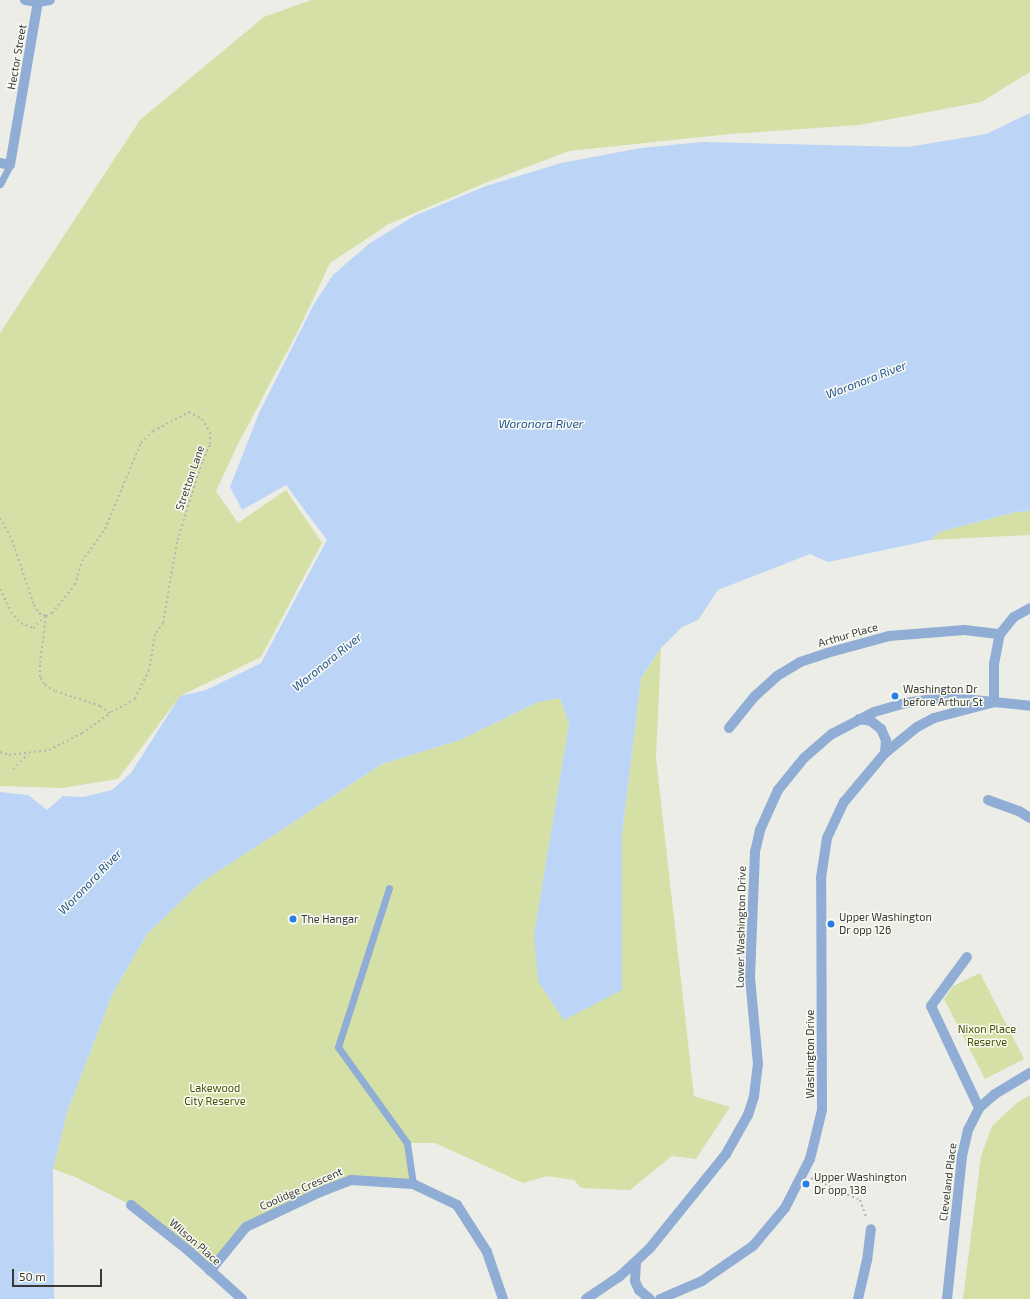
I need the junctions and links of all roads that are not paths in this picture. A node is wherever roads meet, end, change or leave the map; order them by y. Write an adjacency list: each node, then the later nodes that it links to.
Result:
1 (25, 0): 3 (street)
2 (50, 0): 3 (street)
3 (38, 2): 4 (street, Hector Street)
4 (5, 164): 5 (lane, Hector Street)
5 (0, 184)
6 (1030, 608): 7 (street)
7 (1000, 634): 8 (street); 11 (street, Arthur Place)
8 (994, 702): 9 (street, Washington Drive); 10 (street, Lower Washington Drive); 12 (street, Washington Drive)
9 (1030, 706)
10 (859, 719): 12 (street); 22 (street, Lower Washington Drive)
11 (729, 728)
12 (885, 753): 28 (street, Washington Drive)
13 (988, 800): 14 (street)
14 (1030, 818)
15 (389, 888): 19 (lane)
16 (967, 957): 18 (street)
17 (1030, 1073): 18 (street, Cleveland Place)
18 (979, 1108): 30 (street, Cleveland Place)
19 (413, 1184): 23 (street, Coolidge Crescent); 25 (street, Coolidge Crescent)
20 (131, 1205): 23 (street, Wilson Place)
21 (871, 1229): 29 (street)
22 (636, 1262): 26 (street, Lower Washington Drive); 27 (street)
23 (210, 1271): 24 (street, Wilson Place)
24 (242, 1299)
25 (503, 1299)
26 (586, 1299)
27 (650, 1299)
28 (660, 1299)
29 (858, 1299)
30 (947, 1299)

